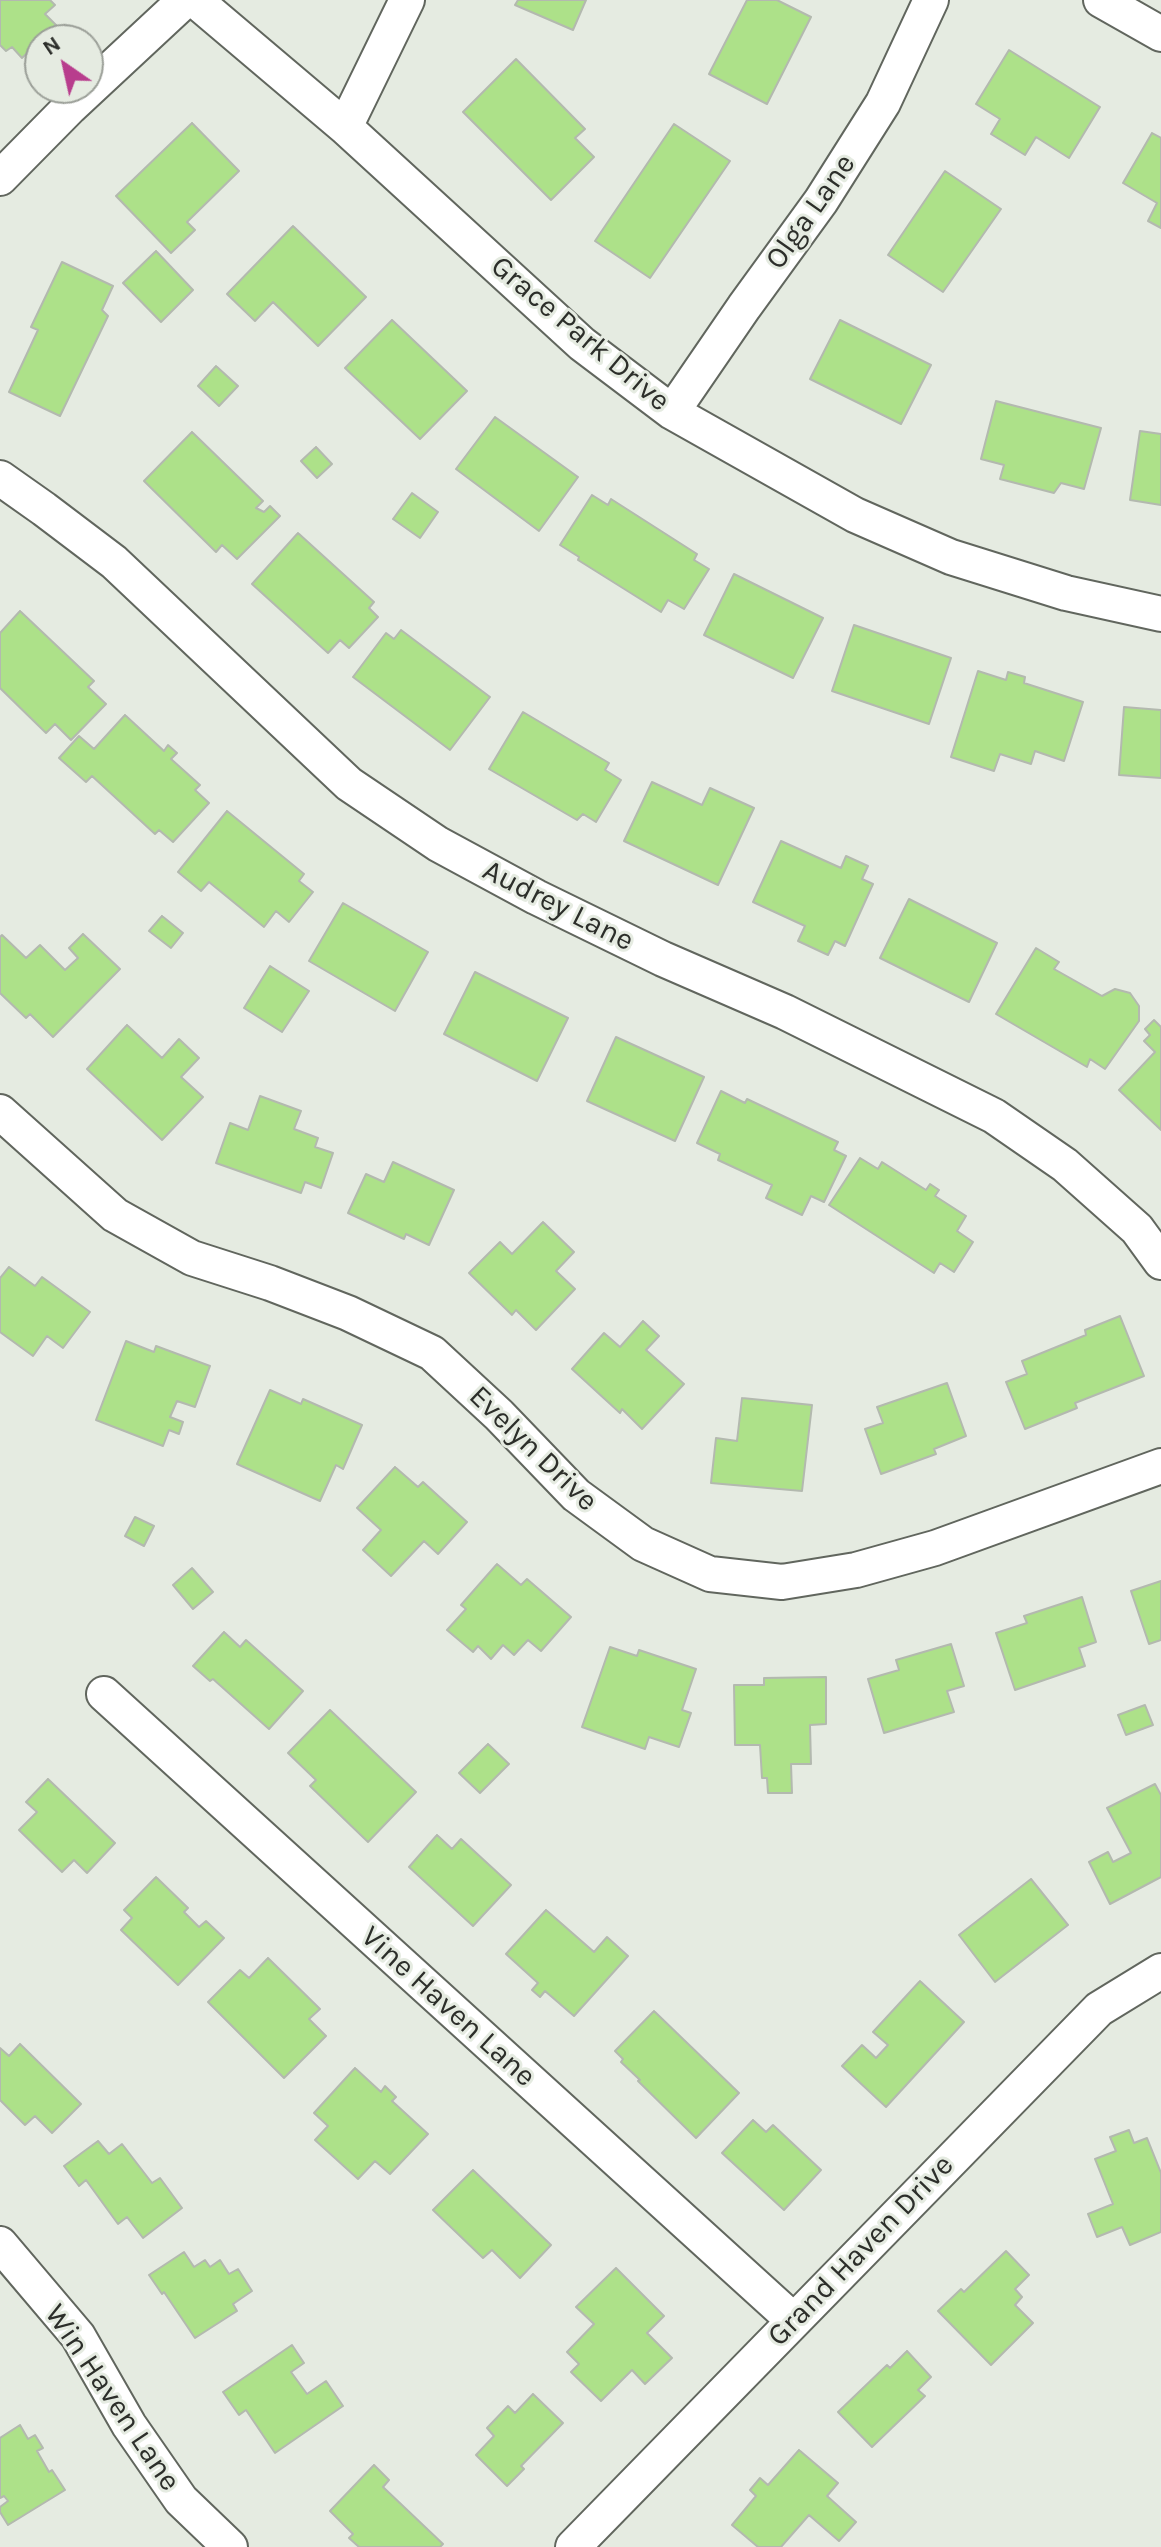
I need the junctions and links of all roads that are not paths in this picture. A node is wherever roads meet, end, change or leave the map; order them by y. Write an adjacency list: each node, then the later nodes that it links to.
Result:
1 (185, 0): 8 (street)
2 (195, 0): 7 (street, Grace Park Drive)
3 (407, 0): 7 (street)
4 (931, 0): 9 (street, Olga Lane)
5 (1101, 0): 6 (street)
6 (1161, 34)
7 (345, 127): 9 (street, Grace Park Drive)
8 (0, 178)
9 (672, 412): 11 (street, Grace Park Drive)
10 (0, 478): 13 (street, Audrey Lane)
11 (1161, 614)
12 (3, 1122): 14 (street, Evelyn Drive)
13 (1161, 1262)
14 (1161, 1466)
15 (104, 1694): 18 (street, Vine Haven Lane)
16 (1161, 1971): 18 (street, Grand Haven Drive)
17 (0, 2244): 19 (street, Win Haven Lane)
18 (793, 2320): 20 (street, Grand Haven Drive)
19 (230, 2547)
20 (573, 2547)

